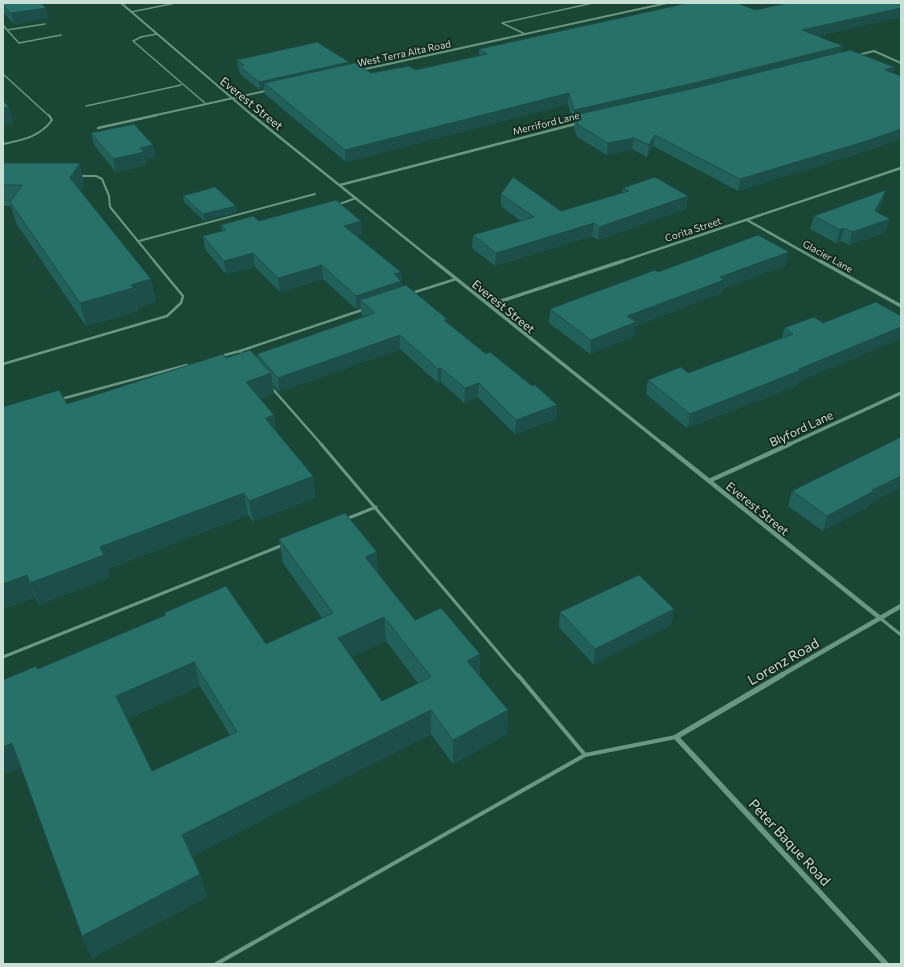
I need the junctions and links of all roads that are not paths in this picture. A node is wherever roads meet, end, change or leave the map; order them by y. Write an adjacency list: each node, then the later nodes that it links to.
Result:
1 (121, 3): 6 (street, Everest Street)
2 (176, 3): 3 (lane); 6 (lane)
3 (180, 3)
4 (593, 3): 11 (lane)
5 (667, 3): 11 (street, West Terra Alta Road)
6 (131, 12): 10 (street, Everest Street)
7 (45, 24): 9 (lane)
8 (3, 25): 9 (lane)
9 (7, 30): 12 (lane)
10 (157, 34): 17 (lane); 19 (street, Everest Street)
11 (525, 34): 15 (street, West Terra Alta Road)
12 (61, 35)
13 (851, 57): 14 (street)
14 (901, 63)
15 (355, 72)
16 (3, 74): 24 (lane)
17 (181, 85): 20 (lane); 21 (lane)
18 (270, 90): 19 (street)
19 (232, 99): 20 (street); 27 (street, Everest Street)
20 (206, 104): 23 (street)
21 (86, 106)
22 (586, 121): 27 (street, Merriford Lane)
23 (98, 128)
24 (3, 144)
25 (901, 168): 31 (street, Corita Street)
26 (72, 175): 32 (lane)
27 (340, 185): 29 (street, Everest Street)
28 (315, 194): 32 (lane)
29 (356, 198): 30 (lane); 33 (street, Everest Street)
30 (332, 206)
31 (747, 220): 35 (street, Corita Street); 36 (street, Glacier Lane)
32 (139, 241): 42 (lane)
33 (456, 279): 34 (lane); 35 (street, Everest Street)
34 (405, 296)
35 (489, 305): 46 (street, Everest Street)
36 (901, 306)
37 (368, 308): 38 (lane)
38 (240, 351): 39 (lane); 40 (lane)
39 (217, 357)
40 (245, 357)
41 (194, 363): 45 (lane)
42 (3, 364)
43 (270, 386): 47 (lane)
44 (901, 393): 46 (street, Blyford Lane)
45 (58, 400)
46 (709, 481): 51 (street, Everest Street)
47 (376, 507): 48 (lane); 55 (lane)
48 (339, 522)
49 (288, 543): 53 (lane)
50 (901, 606): 51 (street, Lorenz Road)
51 (880, 618): 52 (lane); 54 (street, Lorenz Road)
52 (901, 635)
53 (3, 657)
54 (676, 737): 55 (lane); 57 (street, Peter Baque Road)
55 (586, 755): 56 (lane)
56 (216, 964)
57 (886, 964)

